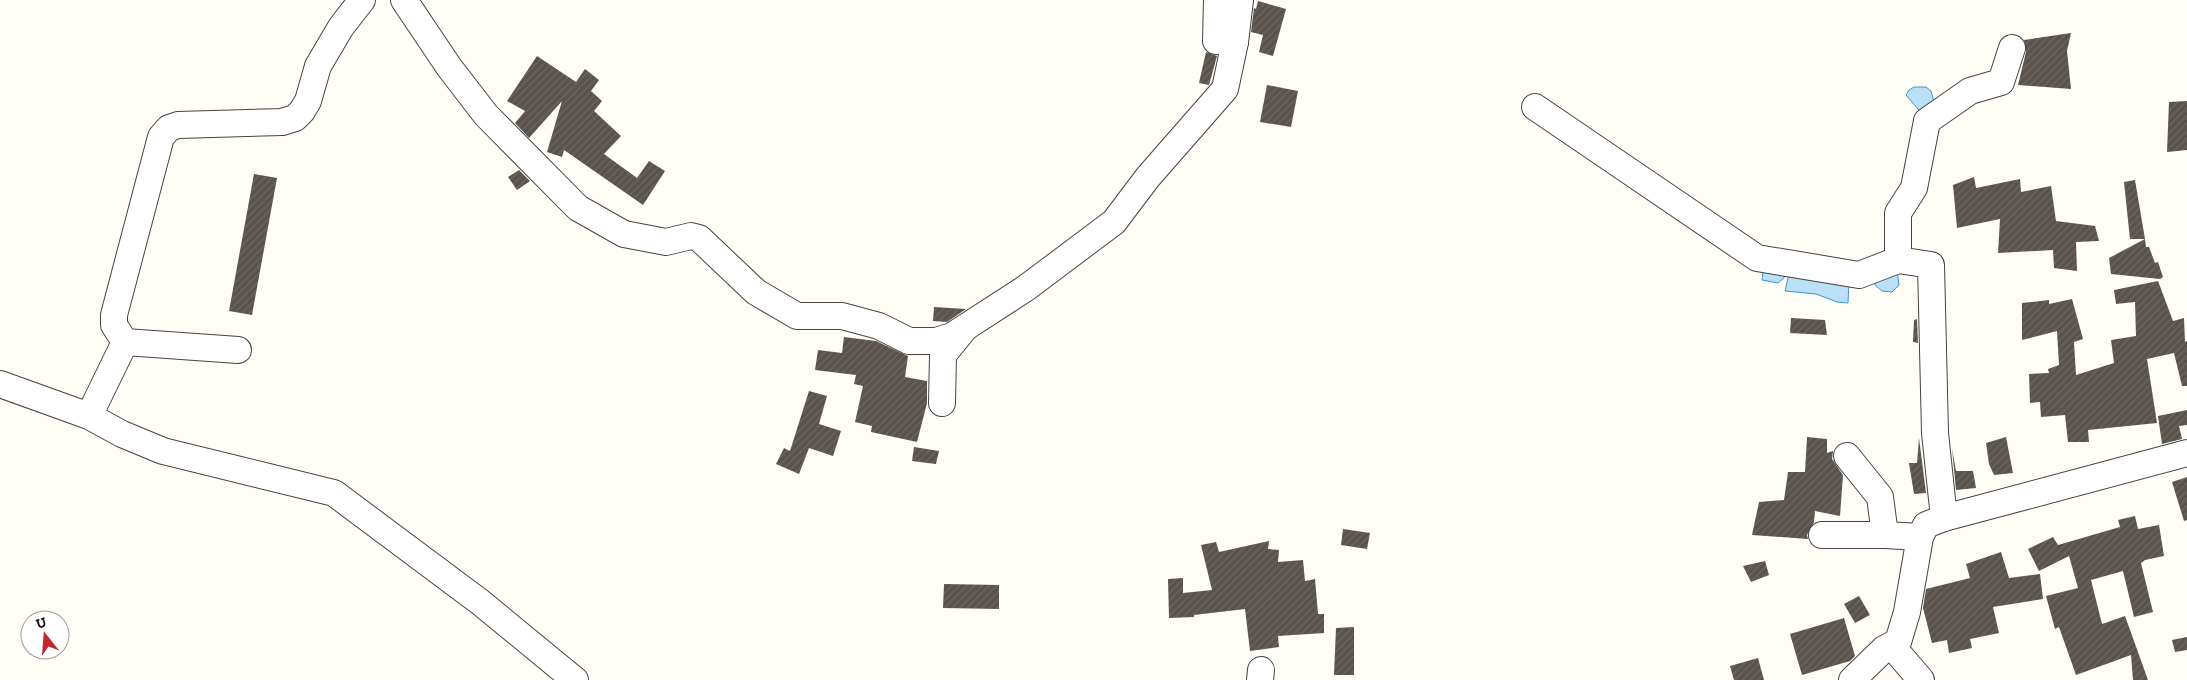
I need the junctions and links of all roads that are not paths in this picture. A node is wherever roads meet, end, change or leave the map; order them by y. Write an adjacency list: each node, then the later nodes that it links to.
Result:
1 (362, 0): 10 (street)
2 (404, 0): 9 (street)
3 (1217, 0): 5 (street)
4 (1240, 0): 5 (street)
5 (1235, 42): 9 (street)
6 (2012, 48): 8 (street)
7 (1535, 108): 8 (street)
8 (1898, 260): 17 (street)
9 (965, 329): 13 (street)
10 (125, 342): 11 (street); 14 (street)
11 (238, 350)
12 (0, 384): 14 (street)
13 (942, 403)
14 (89, 416): 22 (street)
15 (2187, 453): 17 (street)
16 (1847, 456): 19 (street)
17 (1944, 518): 20 (street)
18 (1822, 535): 19 (street)
19 (1885, 535): 20 (street)
20 (1920, 537): 21 (street)
21 (1892, 646): 23 (street); 24 (street)
22 (575, 680)
23 (1852, 680)
24 (1920, 680)

